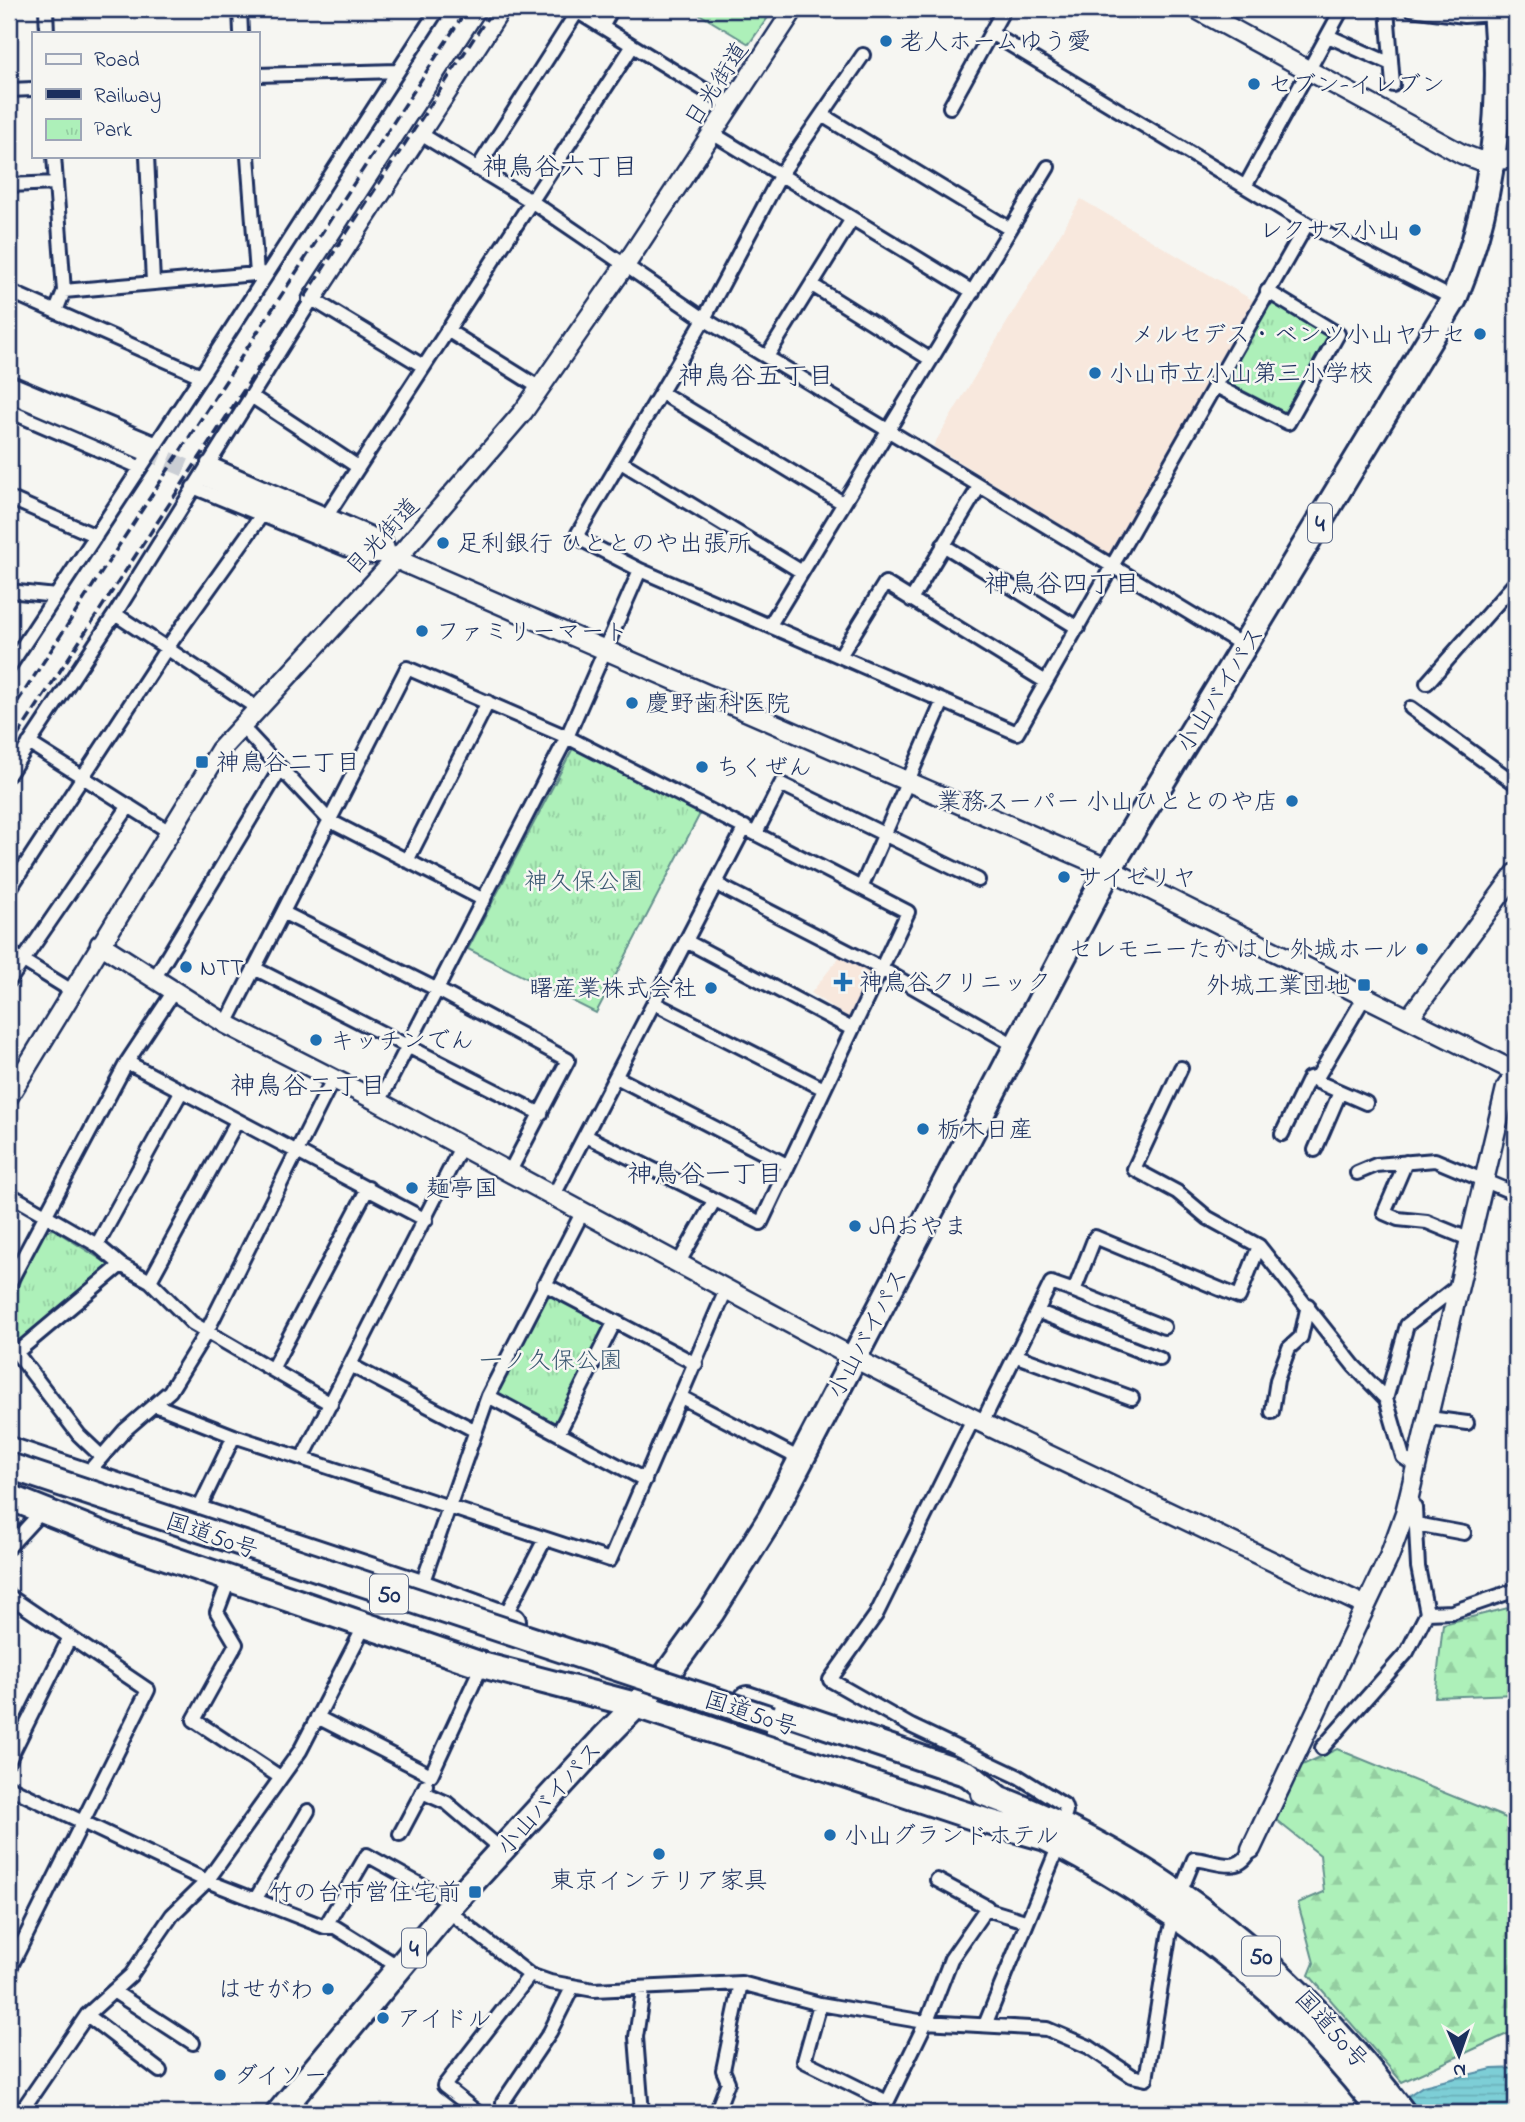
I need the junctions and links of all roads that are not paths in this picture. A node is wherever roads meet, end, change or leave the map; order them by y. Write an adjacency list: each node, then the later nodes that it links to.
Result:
1 (46, 9): 15 (street)
2 (240, 9): 16 (street)
3 (438, 9): 22 (street)
4 (501, 9): 32 (street)
5 (612, 9): 14 (street)
6 (794, 9): 28 (street, 日光街道)
7 (1004, 9): 17 (street)
8 (1196, 9): 23 (street)
9 (1342, 9): 18 (street)
10 (1387, 9): 21 (street)
11 (1411, 9): 13 (street)
12 (575, 10): 14 (street); 38 (street)
13 (1495, 11): 36 (highway, 小山バイパス / 4)
14 (602, 27): 19 (street)
15 (47, 32)
16 (241, 32)
17 (991, 33): 29 (street); 42 (street)
18 (1328, 36): 21 (street); 23 (street)
19 (632, 47): 28 (street); 43 (street)
20 (863, 55): 30 (street)
21 (1391, 64): 25 (street)
22 (397, 71): 24 (street); 48 (street)
23 (1309, 72): 36 (street); 42 (street)
24 (259, 75)
25 (1393, 85)
26 (32, 89): 27 (street)
27 (9, 90)
28 (730, 106): 31 (street, 日光街道)
29 (950, 107)
30 (822, 115): 39 (street); 46 (street)
31 (712, 133): 39 (street); 47 (street, 日光街道)
32 (419, 134): 38 (street); 55 (street)
33 (54, 158): 40 (street)
34 (147, 158): 49 (street)
35 (248, 158): 48 (street)
36 (1505, 160): 56 (highway, 小山バイパス / 4)
37 (1048, 167): 46 (street)
38 (477, 169): 43 (street)
39 (781, 174): 44 (street); 58 (street)
40 (56, 183): 41 (street); 52 (street)
41 (9, 185)
42 (1246, 185): 45 (street)
43 (531, 201): 47 (street); 59 (street)
44 (852, 219): 50 (street); 54 (street)
45 (1307, 224): 53 (street); 56 (street)
46 (1010, 229): 54 (street)
47 (625, 264): 58 (street); 66 (street, 日光街道)
48 (262, 273): 49 (street); 63 (street)
49 (153, 282): 52 (street)
50 (812, 285): 60 (street); 61 (street)
51 (9, 291): 57 (street)
52 (64, 291): 57 (street)
53 (1267, 291): 65 (street); 65 (street)
54 (973, 292): 61 (street)
55 (312, 299): 62 (street); 69 (street)
56 (1454, 299): 94 (highway, 小山バイパス / 4)
57 (56, 311): 63 (street)
58 (704, 319): 60 (street); 68 (street)
59 (447, 330): 62 (street); 66 (street)
60 (768, 355): 71 (street)
61 (930, 359): 71 (street)
62 (423, 366): 74 (street)
63 (201, 376): 72 (street)
64 (9, 382): 72 (street)
65 (1214, 385): 84 (street)
66 (540, 388): 83 (street, 日光街道)
67 (9, 392): 72 (street)
68 (662, 393): 73 (street); 78 (street)
69 (251, 396): 74 (street); 75 (street)
70 (10, 416): 72 (street)
71 (888, 432): 76 (street); 78 (street)
72 (146, 453): 81 (street)
73 (621, 462): 85 (street); 86 (street)
74 (358, 467): 79 (street)
75 (203, 476): 79 (street); 80 (street); 83 (street); 91 (street)
76 (979, 487): 82 (street); 84 (street)
77 (9, 498): 81 (street)
78 (844, 503): 86 (street)
79 (328, 514): 83 (street)
80 (261, 516): 83 (street); 95 (street)
81 (96, 536): 89 (street)
82 (943, 545): 90 (street); 93 (street)
83 (393, 556): 96 (street); 103 (street, 日光街道)
84 (1112, 566): 93 (street); 94 (street)
85 (640, 570): 92 (street); 96 (street)
86 (802, 572): 92 (street)
87 (1516, 582): 100 (street)
88 (9, 592): 89 (street)
89 (56, 596): 98 (street)
90 (911, 600): 97 (street); 99 (street)
91 (115, 614): 95 (street); 107 (street)
92 (770, 625): 97 (street)
93 (1078, 628): 99 (street)
94 (1246, 647): 119 (highway, 小山バイパス / 4)
95 (167, 648): 103 (street); 110 (street)
96 (606, 648): 106 (street); 111 (street)
97 (840, 656): 101 (street)
98 (9, 667)
99 (1046, 682): 101 (street)
100 (1427, 683)
101 (943, 701): 111 (street)
102 (488, 702): 106 (street); 114 (street); 118 (street)
103 (257, 708): 105 (street, 日光街道)
104 (1411, 708): 112 (street)
105 (241, 726): 108 (street); 116 (street, 日光街道)
106 (567, 737): 115 (street); 125 (street)
107 (29, 743): 109 (street); 110 (street)
108 (281, 768): 114 (street); 133 (street)
109 (9, 774)
110 (82, 776): 113 (street); 124 (street)
111 (909, 780): 117 (street); 119 (street)
112 (1516, 784)
113 (129, 806): 116 (street); 130 (street)
114 (330, 821): 118 (street); 126 (street)
115 (750, 830): 117 (street); 122 (street); 123 (street)
116 (168, 831): 128 (street, 日光街道)
117 (885, 836): 121 (street); 123 (street)
118 (407, 861): 125 (street)
119 (1109, 869): 138 (street); 144 (highway, 小山バイパス / 4)
120 (1516, 873): 140 (street)
121 (978, 880)
122 (716, 884): 127 (street); 132 (street)
123 (861, 888): 132 (street)
124 (9, 890)
125 (484, 900): 135 (street)
126 (284, 913): 131 (street); 135 (street)
127 (686, 942): 139 (street); 142 (street)
128 (100, 944): 133 (street); 136 (street, 日光街道)
129 (9, 952): 130 (street)
130 (22, 961): 134 (street); 136 (street)
131 (254, 968): 141 (street); 143 (street)
132 (881, 969): 142 (street); 144 (street)
133 (154, 979): 137 (street)
134 (9, 981)
135 (438, 990): 143 (street); 157 (street)
136 (72, 991): 154 (street, 日光街道)
137 (174, 992): 141 (street); 145 (street)
138 (1365, 996): 140 (street); 148 (street)
139 (654, 1003): 149 (street); 151 (street)
140 (1409, 1018): 147 (street)
141 (226, 1024): 150 (street)
142 (852, 1029): 151 (street)
143 (410, 1046): 155 (street); 157 (street)
144 (1016, 1046): 195 (highway, 小山バイパス / 4)
145 (127, 1062): 152 (street); 175 (street)
146 (1181, 1068): 179 (street)
147 (1516, 1073): 168 (street)
148 (1318, 1076): 153 (street); 159 (street)
149 (616, 1077): 160 (street); 165 (street)
150 (333, 1079): 155 (street); 163 (street)
151 (824, 1089): 165 (street)
152 (181, 1092): 158 (street); 178 (street)
153 (1340, 1092): 156 (street); 162 (street)
154 (9, 1096)
155 (379, 1102): 161 (street)
156 (1366, 1103)
157 (541, 1114): 167 (street)
158 (237, 1121): 163 (street); 182 (street)
159 (1282, 1134)
160 (586, 1136): 172 (street); 173 (street)
161 (461, 1147): 167 (street); 176 (street)
162 (1315, 1150)
163 (299, 1152): 169 (street); 192 (street)
164 (1406, 1162): 166 (street); 168 (street); 177 (street)
165 (787, 1165): 173 (street)
166 (1357, 1172)
167 (509, 1173): 172 (street)
168 (1486, 1180): 171 (street); 177 (street)
169 (368, 1188): 176 (street); 199 (street)
170 (9, 1194): 175 (street)
171 (1516, 1194)
172 (553, 1197): 174 (street)
173 (714, 1201): 180 (street)
174 (582, 1213): 180 (street); 185 (street)
175 (46, 1217): 178 (street); 184 (street)
176 (426, 1220): 198 (street)
177 (1471, 1240): 183 (street)
178 (97, 1245): 181 (street)
179 (1259, 1246): 187 (street); 188 (street)
180 (678, 1264): 186 (street)
181 (121, 1265): 182 (street); 193 (street)
182 (150, 1281): 192 (street)
183 (1461, 1283): 203 (street); 207 (street)
184 (9, 1284)
185 (544, 1284): 190 (street); 200 (street)
186 (726, 1290): 195 (street); 197 (street)
187 (1074, 1291): 189 (street); 191 (street)
188 (1308, 1305): 203 (street); 206 (street)
189 (1039, 1312): 194 (street); 196 (street)
190 (614, 1324): 197 (street); 211 (street)
191 (1164, 1327)
192 (207, 1331): 199 (street); 205 (street)
193 (13, 1348): 214 (street)
194 (1017, 1356): 202 (street); 208 (street)
195 (854, 1357): 208 (street); 216 (highway, 小山バイパス / 4)
196 (1160, 1359)
197 (696, 1364): 201 (street)
198 (352, 1366): 204 (street); 210 (street)
199 (272, 1369): 204 (street)
200 (488, 1396): 210 (street); 211 (street)
201 (681, 1397): 216 (street); 220 (street)
202 (1132, 1398)
203 (1386, 1399): 218 (street)
204 (331, 1404): 215 (street)
205 (155, 1405): 212 (street); 214 (street)
206 (1272, 1412)
207 (1429, 1418): 209 (street); 218 (street)
208 (977, 1421): 235 (street); 257 (street)
209 (1467, 1423)
210 (474, 1430): 224 (street)
211 (559, 1432): 220 (street)
212 (234, 1436): 215 (street); 226 (street)
213 (9, 1450): 219 (highway)
214 (100, 1455): 219 (street)
215 (303, 1457): 224 (street)
216 (802, 1460): 241 (highway, 小山バイパス / 4)
217 (9, 1466): 245 (highway, 国道50号 / 50, bridge)
218 (1417, 1467): 223 (street)
219 (85, 1476): 226 (highway)
220 (645, 1480): 229 (street)
221 (9, 1482): 245 (highway, 国道50号 / 50)
222 (9, 1497): 225 (highway)
223 (1409, 1497): 227 (street); 235 (street)
224 (448, 1507): 229 (street); 232 (street)
225 (44, 1509): 230 (street); 231 (highway)
226 (197, 1513): 232 (highway)
227 (1416, 1524): 228 (street); 236 (street)
228 (1464, 1533)
229 (545, 1539): 237 (street)
230 (9, 1547)
231 (229, 1580): 238 (highway); 250 (street)
232 (421, 1587): 237 (highway)
233 (1516, 1590): 236 (street)
234 (9, 1596): 239 (street)
235 (1366, 1606): 258 (street)
236 (1427, 1613): 247 (street)
237 (504, 1618): 241 (highway)
238 (365, 1625): 240 (highway); 243 (street)
239 (70, 1637): 246 (street); 255 (street)
240 (482, 1665): 242 (highway); 249 (street)
241 (667, 1674): 242 (highway, 小山バイパス / 4); 253 (highway)
242 (636, 1705): 257 (highway); 259 (highway, 小山バイパス / 4)
243 (317, 1717): 249 (street); 250 (street)
244 (9, 1727): 246 (street)
245 (769, 1727): 253 (highway, 国道50号 / 50); 257 (highway, 国道50号 / 50)
246 (22, 1733): 248 (street)
247 (1322, 1748)
248 (9, 1760)
249 (431, 1775): 252 (street)
250 (280, 1777): 261 (street)
251 (9, 1787): 255 (street)
252 (422, 1792): 256 (street); 259 (street)
253 (998, 1798): 257 (highway, 国道50号 / 50)
254 (309, 1811): 262 (street)
255 (81, 1822): 261 (street); 269 (street)
256 (400, 1834)
257 (1055, 1836): 263 (highway, 国道50号 / 50); 266 (street)
258 (1251, 1849): 263 (street)
259 (502, 1850): 264 (highway, 小山バイパス / 4)
260 (937, 1880): 265 (street)
261 (206, 1881): 262 (street); 274 (street)
262 (256, 1900): 267 (street)
263 (1177, 1904): 277 (highway, 国道50号 / 50); 279 (street)
264 (450, 1906): 267 (street); 268 (highway, 小山バイパス / 4); 270 (street)
265 (986, 1909): 266 (street); 278 (street)
266 (1025, 1921): 279 (street)
267 (325, 1927): 268 (street)
268 (399, 1966): 285 (highway, 小山バイパス / 4)
269 (9, 1970)
270 (530, 1975): 272 (street); 286 (street)
271 (741, 1983): 273 (street); 275 (street); 288 (street)
272 (573, 1986): 273 (street); 282 (street)
273 (643, 1990): 287 (street)
274 (113, 1991): 276 (street); 280 (street)
275 (820, 2004): 278 (street); 283 (street)
276 (87, 2015): 281 (street); 284 (street)
277 (1311, 2016): 289 (highway, 国道50号 / 50); 290 (highway, 国道50号 / 50)
278 (925, 2022): 279 (street); 283 (street)
279 (985, 2025)
280 (193, 2043)
281 (160, 2071)
282 (503, 2102)
283 (885, 2108)
284 (20, 2113)
285 (279, 2113)
286 (478, 2113)
287 (642, 2113)
288 (716, 2113)
289 (1381, 2113)
290 (1403, 2113)

